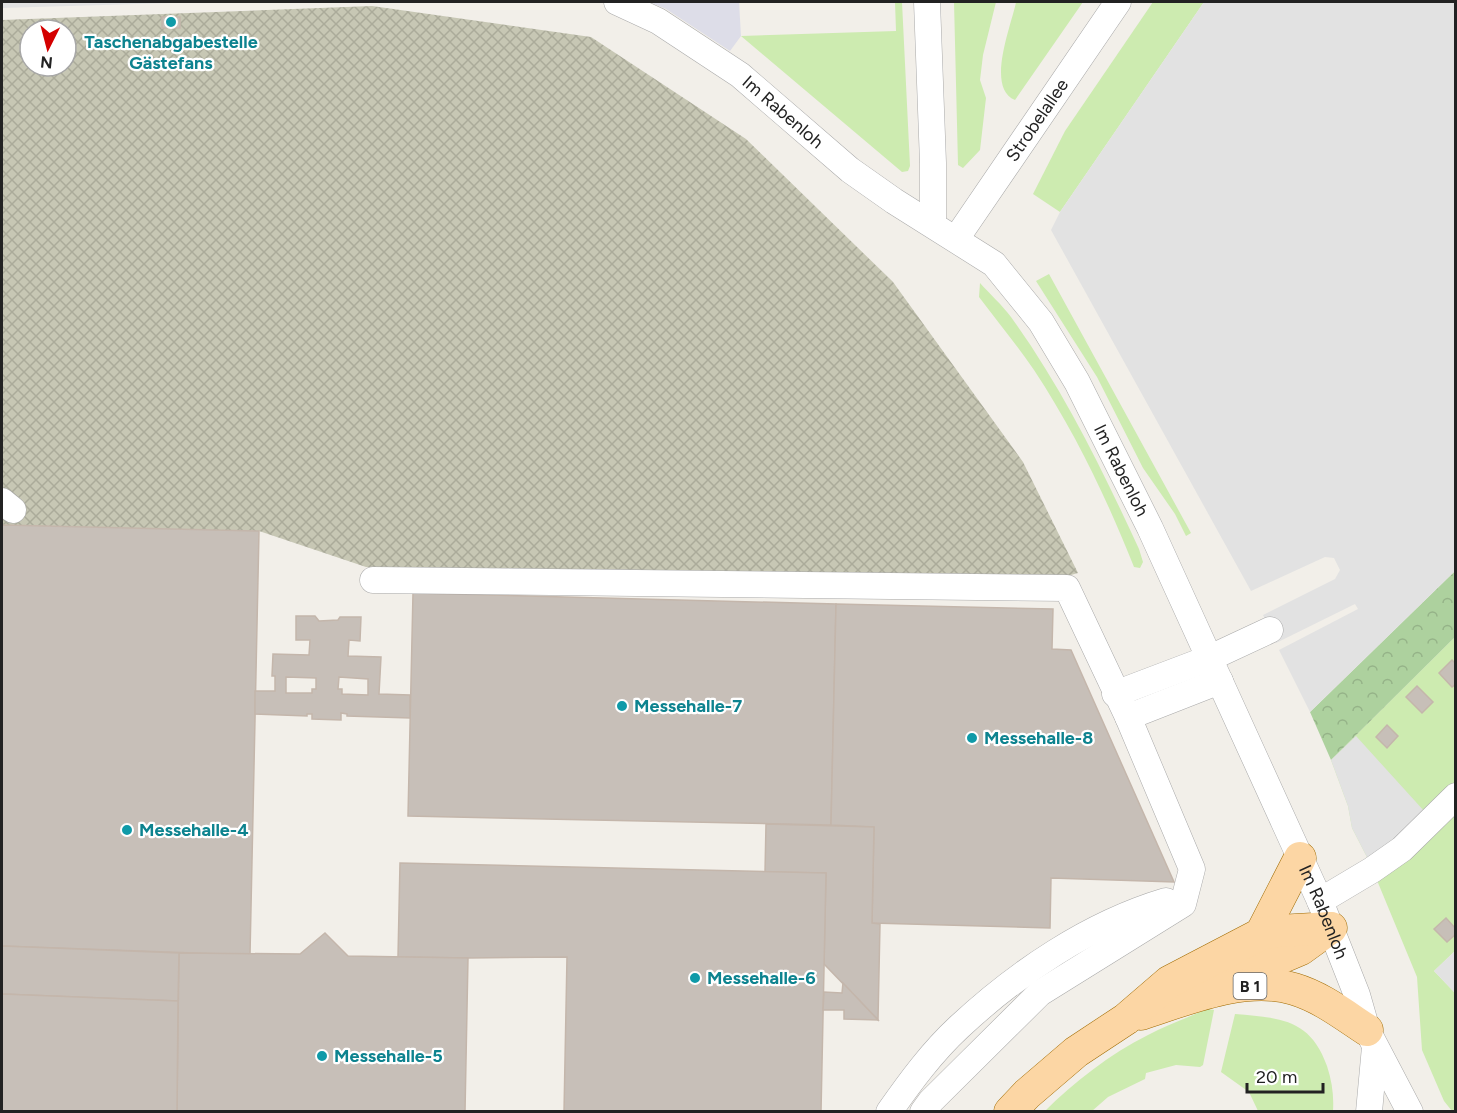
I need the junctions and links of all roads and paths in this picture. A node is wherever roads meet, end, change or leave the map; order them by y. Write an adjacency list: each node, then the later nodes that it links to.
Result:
1 (617, 2): 4 (street, Im Rabenloh)
2 (927, 2): 4 (street)
3 (1118, 2): 5 (street, Strobelallee)
4 (933, 224): 5 (street, Im Rabenloh)
5 (956, 239): 8 (street, Im Rabenloh)
6 (373, 579): 10 (street)
7 (1270, 630): 8 (street)
8 (1210, 658): 9 (street, Im Rabenloh); 10 (street)
9 (1220, 681): 11 (street); 13 (street, Im Rabenloh)
10 (1115, 694): 11 (street)
11 (1128, 717): 14 (street)
12 (1455, 796): 15 (street)
13 (1300, 858): 15 (street, Im Rabenloh); 16 (main road)
14 (1185, 895): 20 (street); 21 (street)
15 (1326, 914): 16 (main road, B 1); 17 (main road, B 1); 19 (street, Im Rabenloh)
16 (1260, 934): 18 (main road, B 1)
17 (1209, 991): 18 (main road, B 1); 19 (main road, B 1)
18 (1126, 1019): 22 (main road, B 1)
19 (1371, 1038): 23 (street); 24 (street, Im Rabenloh)
20 (889, 1112)
21 (923, 1112)
22 (1010, 1112)
23 (1369, 1112)
24 (1410, 1112)

